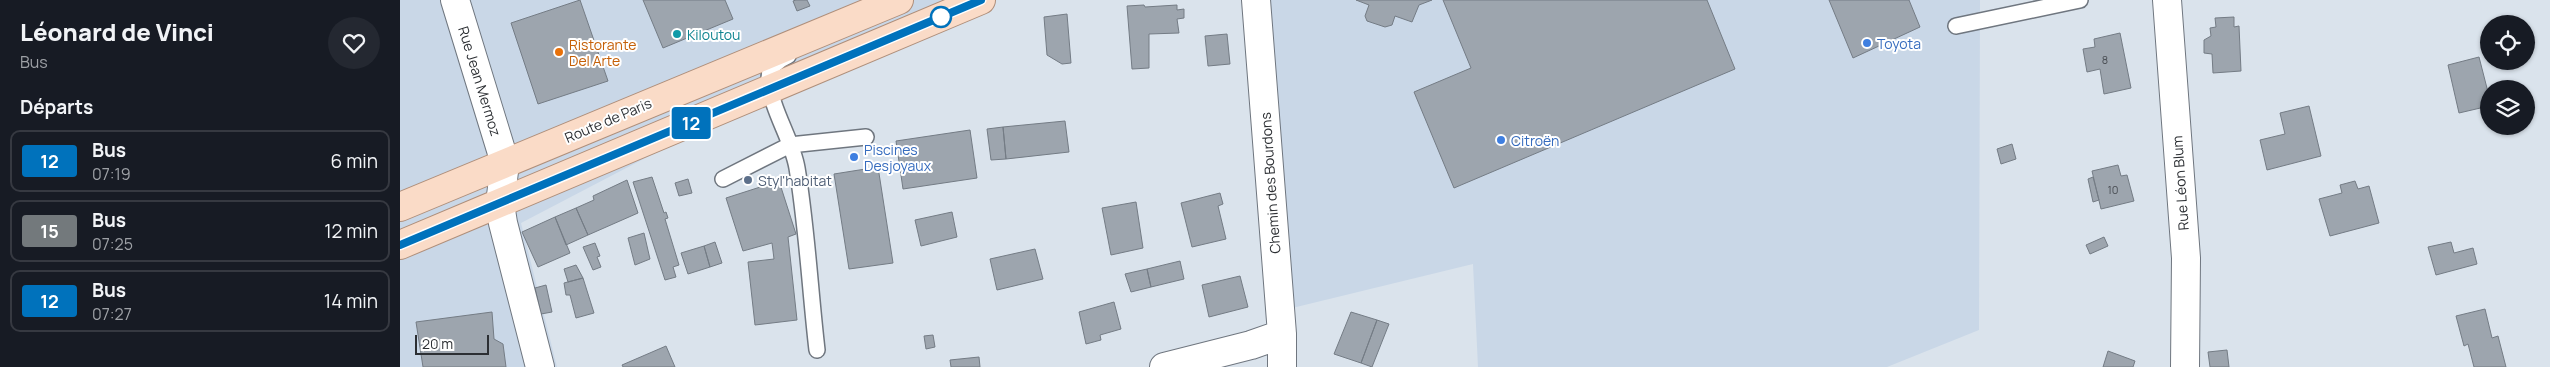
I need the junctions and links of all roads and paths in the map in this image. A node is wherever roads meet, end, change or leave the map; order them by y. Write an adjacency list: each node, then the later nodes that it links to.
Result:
1 (455, 0): 13 (street, Rue Jean Mermoz)
2 (899, 0): 9 (main road, Route de Paris)
3 (915, 0): 10 (lane)
4 (981, 0): 10 (main road)
5 (1256, 0): 18 (street, Chemin des Bourdons)
6 (2080, 0): 8 (lane)
7 (2167, 0): 23 (street, Rue Léon Blum)
8 (1956, 26)
9 (684, 89): 13 (main road, Route de Paris); 15 (street)
10 (771, 89): 12 (lane); 15 (main road)
11 (866, 137): 12 (lane)
12 (790, 145): 14 (lane); 19 (lane)
13 (505, 163): 15 (street); 16 (main road, Route de Paris)
14 (723, 179)
15 (500, 204): 17 (main road); 20 (street)
16 (400, 207)
17 (400, 245)
18 (1282, 334): 21 (street); 22 (street, Chemin des Bourdons)
19 (817, 350)
20 (540, 367)
21 (1164, 367)
22 (1282, 367)
23 (2185, 367)

